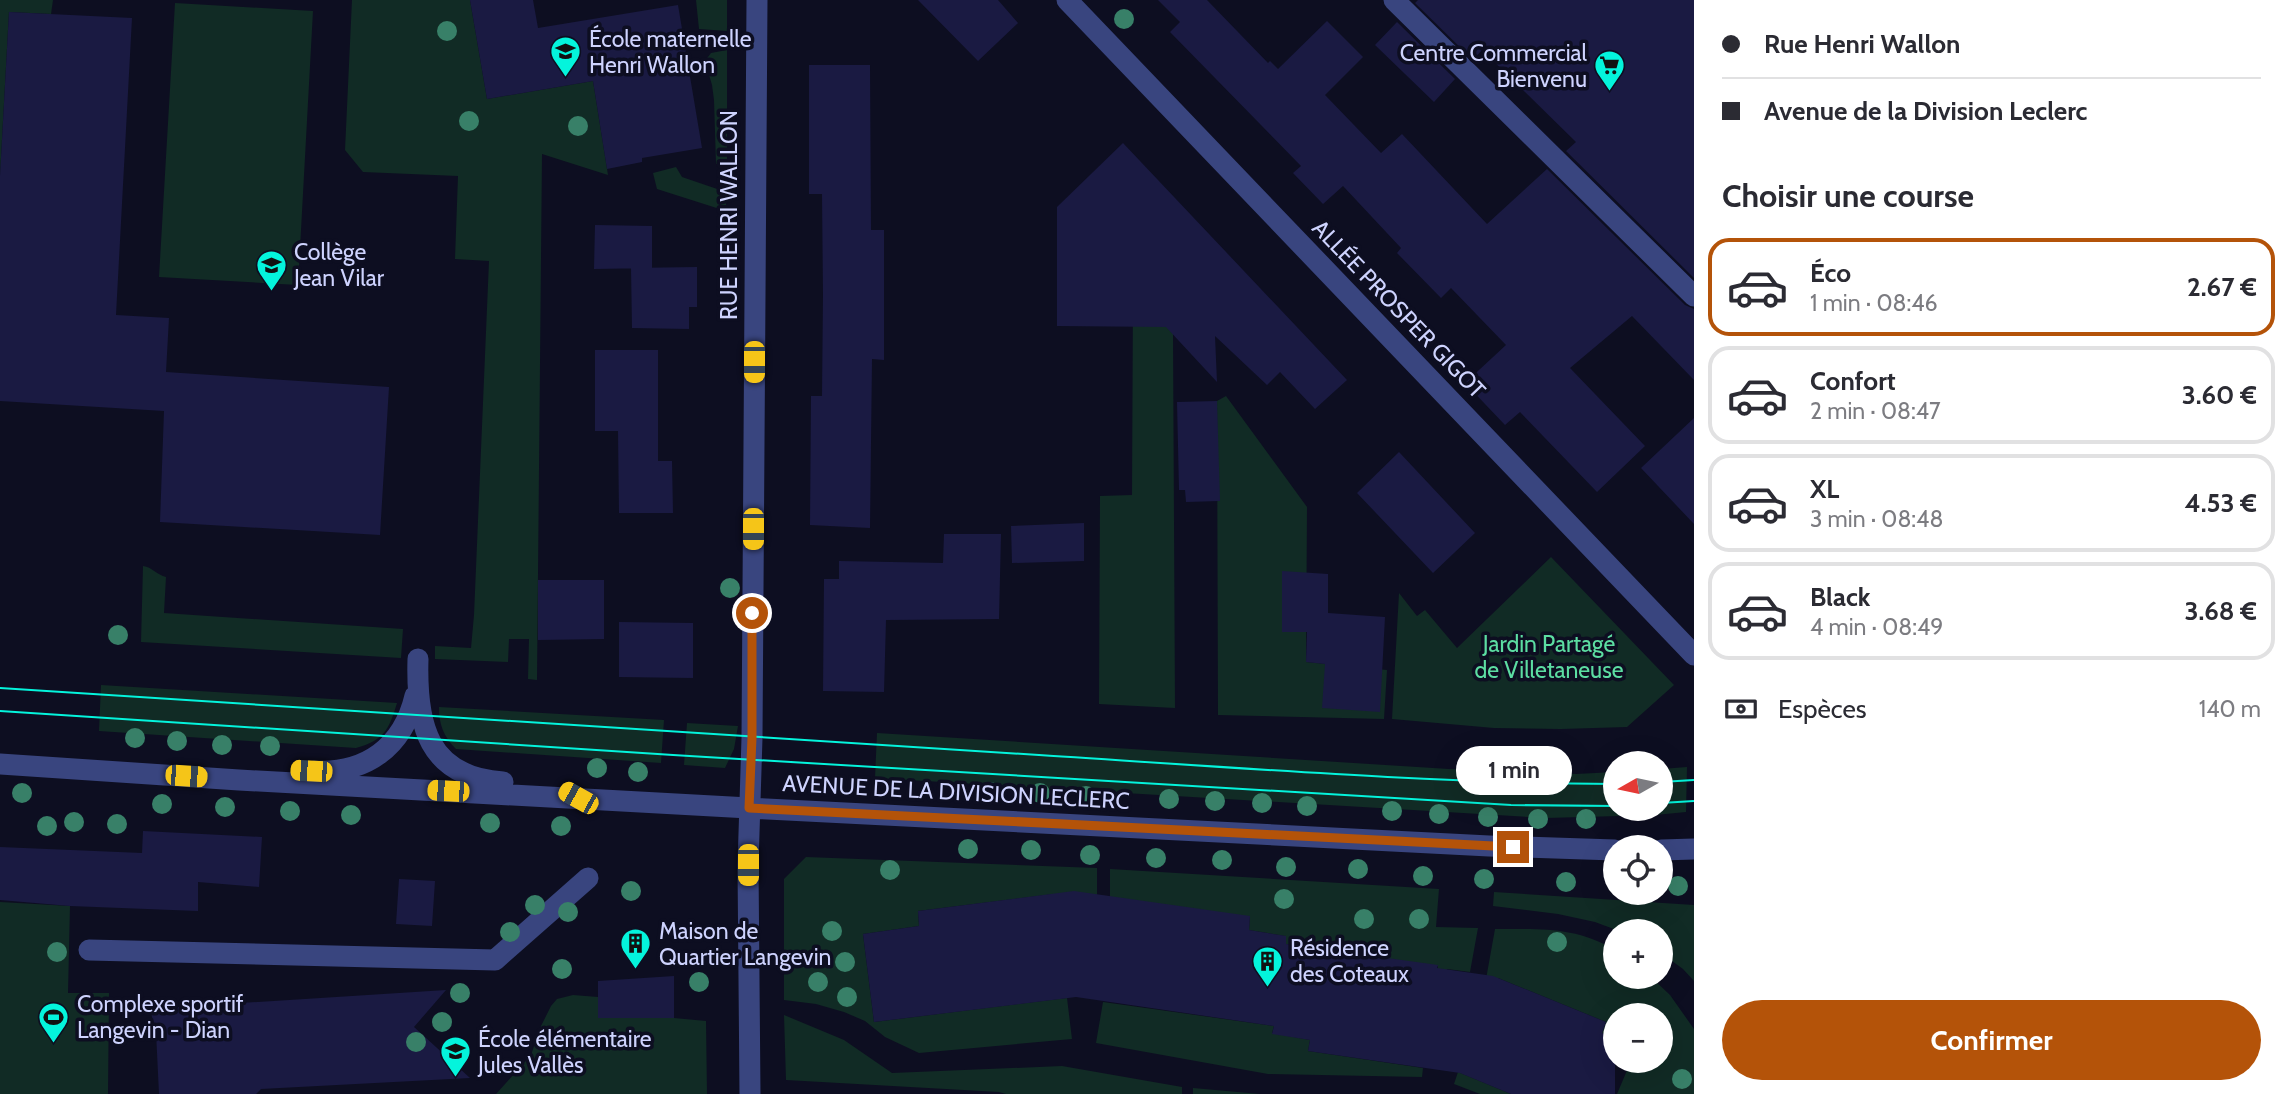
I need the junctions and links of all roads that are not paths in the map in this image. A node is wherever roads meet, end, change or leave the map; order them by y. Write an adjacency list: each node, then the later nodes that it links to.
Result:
1 (757, 0): 11 (street, RUE HENRI WALLON)
2 (1067, 0): 5 (street, ALLÉE PROSPER GIGOT)
3 (1394, 0): 4 (street)
4 (1694, 296)
5 (1694, 655)
6 (418, 659): 7 (street)
7 (417, 683): 9 (street); 10 (street)
8 (0, 764): 9 (street, AVENUE DE LA DIVISION LECLERC)
9 (239, 780): 10 (street, AVENUE DE LA DIVISION LECLERC)
10 (578, 798): 11 (street, AVENUE DE LA DIVISION LECLERC)
11 (749, 808): 13 (street, AVENUE DE LA DIVISION LECLERC); 17 (street, RUE HENRI WALLON)
12 (1694, 849): 14 (street)
13 (1603, 850)
14 (1673, 850)
15 (588, 878): 16 (street)
16 (89, 950)
17 (750, 1094)

